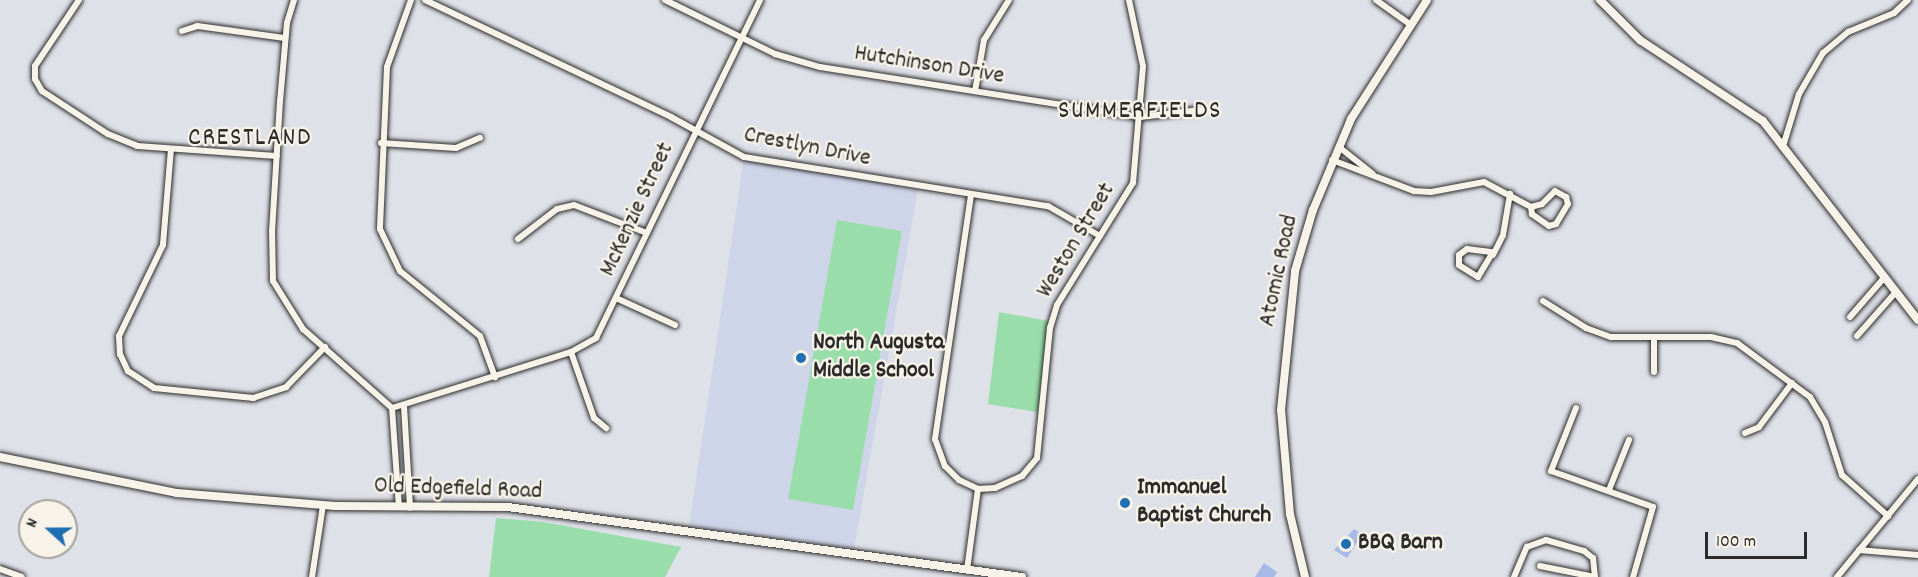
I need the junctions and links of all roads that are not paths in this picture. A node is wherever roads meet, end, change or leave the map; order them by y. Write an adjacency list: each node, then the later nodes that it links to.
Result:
1 (80, 0): 25 (street)
2 (294, 0): 16 (street)
3 (411, 0): 22 (street)
4 (425, 0): 20 (street, Crestlyn Drive)
5 (665, 0): 15 (street, Hutchinson Drive)
6 (760, 0): 15 (street, McKenzie Street)
7 (1009, 0): 17 (street)
8 (1129, 0): 19 (street, Weston Street)
9 (1376, 0): 13 (street)
10 (1427, 0): 13 (street, Atomic Road)
11 (1600, 0): 23 (street)
12 (1908, 0): 23 (street)
13 (1411, 25): 24 (street, Atomic Road)
14 (182, 31): 16 (street)
15 (740, 36): 17 (street, Hutchinson Drive); 20 (street, McKenzie Street)
16 (285, 38): 26 (street)
17 (975, 91): 19 (street, Hutchinson Drive)
18 (1201, 110): 19 (street, Hutchinson Drive)
19 (1140, 117): 33 (street, Weston Street)
20 (696, 130): 30 (street, Crestlyn Drive); 32 (street, McKenzie Street)
21 (480, 138): 22 (street)
22 (381, 143): 48 (street)
23 (1784, 143): 36 (street)
24 (1339, 147): 27 (street, Atomic Road); 28 (street)
25 (171, 149): 26 (street); 45 (street)
26 (277, 156): 45 (street)
27 (1332, 160): 28 (street); 72 (street, Atomic Road)
28 (1376, 175): 29 (street)
29 (1510, 194): 31 (street); 35 (street)
30 (972, 195): 33 (street, Crestlyn Drive); 58 (street)
31 (1531, 207): 31 (street)
32 (647, 233): 34 (street); 38 (street, McKenzie Street)
33 (1100, 236): 58 (street, Weston Street)
34 (518, 239)
35 (1493, 255): 35 (street)
36 (1883, 279): 37 (street); 40 (street)
37 (1895, 294): 41 (street); 43 (street)
38 (616, 298): 42 (street); 46 (street, McKenzie Street)
39 (1543, 301): 44 (street)
40 (1851, 317)
41 (1918, 320)
42 (675, 325)
43 (1857, 336)
44 (1654, 338): 47 (street); 49 (street)
45 (325, 347): 51 (street)
46 (571, 352): 48 (street, McKenzie Street); 53 (street)
47 (1654, 372)
48 (495, 376): 50 (street, McKenzie Street)
49 (1792, 383): 54 (street); 63 (street)
50 (404, 406): 51 (street, McKenzie Street); 62 (street)
51 (392, 408): 61 (street)
52 (1576, 408): 59 (street)
53 (606, 428)
54 (1745, 433)
55 (1629, 440): 59 (street)
56 (0, 457): 60 (street, Old Edgefield Road)
57 (1918, 479): 63 (street)
58 (978, 489): 68 (street)
59 (1609, 490): 75 (street)
60 (323, 505): 61 (street, Old Edgefield Road); 70 (street)
61 (399, 507): 62 (street, Old Edgefield Road)
62 (410, 507): 68 (street, Old Edgefield Road)
63 (1888, 516): 64 (street)
64 (1859, 550): 65 (street); 76 (street)
65 (1918, 555)
66 (1540, 566): 74 (street)
67 (0, 569): 69 (street)
68 (963, 572): 71 (street, Old Edgefield Road)
69 (22, 577)
70 (312, 577)
71 (1022, 577)
72 (1305, 577)
73 (1514, 577): 74 (street)
74 (1595, 577)
75 (1633, 577)
76 (1837, 577)

